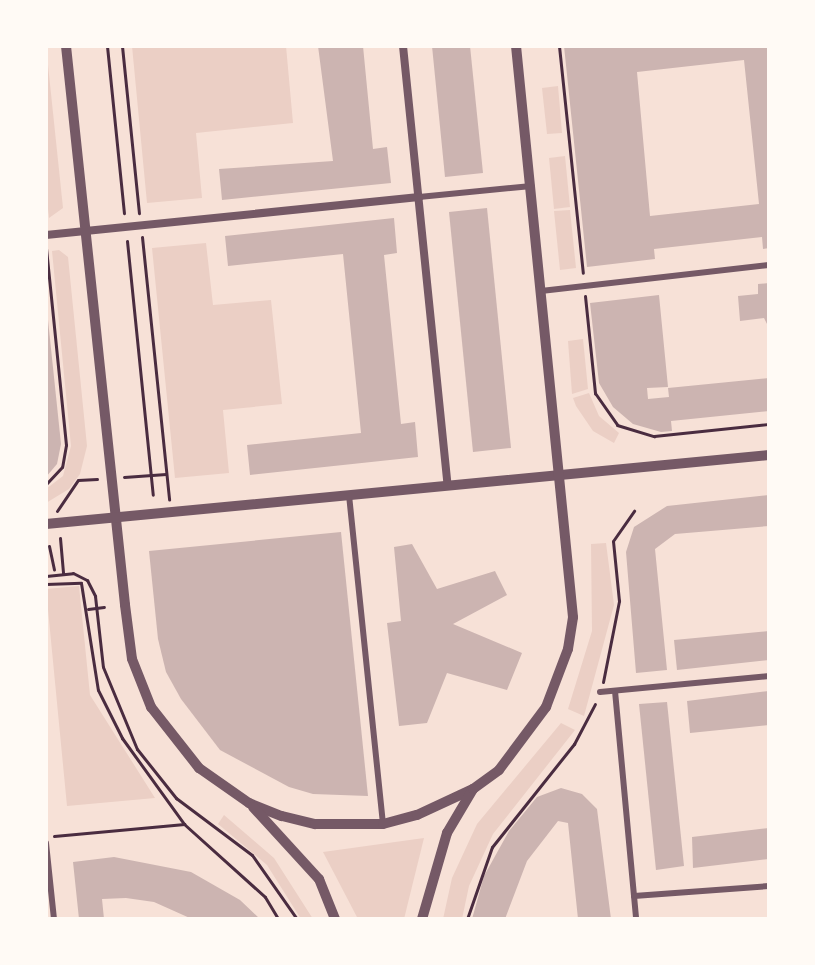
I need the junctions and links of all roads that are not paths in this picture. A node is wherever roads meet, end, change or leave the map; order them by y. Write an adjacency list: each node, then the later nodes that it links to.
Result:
1 (66, 46): 6 (street)
2 (403, 46): 5 (street)
3 (516, 46): 4 (street)
4 (531, 186): 5 (street); 9 (street)
5 (419, 197): 6 (street); 12 (street)
6 (85, 232): 7 (street); 14 (street)
7 (46, 235)
8 (769, 265): 9 (street)
9 (541, 291): 11 (street)
10 (769, 455): 11 (street)
11 (560, 475): 12 (street); 19 (street)
12 (448, 486): 13 (street)
13 (349, 495): 14 (street); 21 (street)
14 (114, 518): 15 (street); 20 (street)
15 (46, 524)
16 (769, 676): 17 (street)
17 (615, 691): 18 (street); 24 (street)
18 (600, 692)
19 (473, 789): 21 (street); 27 (street)
20 (249, 803): 21 (street); 26 (street)
21 (383, 824)
22 (46, 843): 25 (street)
23 (769, 886): 24 (street)
24 (634, 896): 28 (street)
25 (54, 919)
26 (335, 919)
27 (422, 919)
28 (636, 919)

